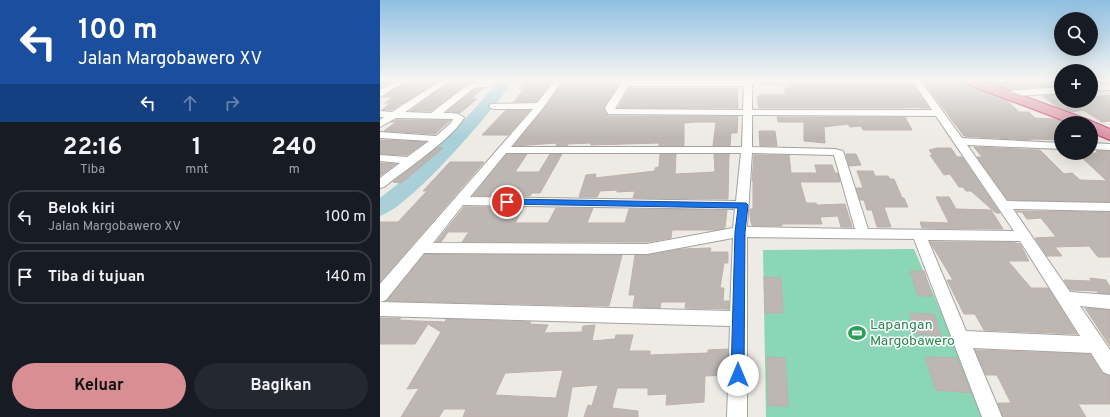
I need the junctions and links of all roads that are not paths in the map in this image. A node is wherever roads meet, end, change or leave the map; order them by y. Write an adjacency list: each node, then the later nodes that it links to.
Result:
1 (421, 99): 13 (street)
2 (455, 99): 14 (street)
3 (545, 99): 9 (street)
4 (616, 99): 10 (street)
5 (747, 99): 10 (street)
6 (930, 99): 11 (street)
7 (1021, 99): 15 (highway)
8 (494, 106): 9 (street)
9 (540, 106): 25 (street)
10 (747, 112): 11 (street); 26 (street)
11 (939, 113): 21 (street)
12 (380, 114): 13 (street)
13 (394, 114): 14 (street); 16 (street)
14 (433, 116): 20 (street)
15 (1065, 116)
16 (380, 124)
17 (1098, 129): 19 (highway)
18 (380, 135): 20 (street)
19 (1110, 135)
20 (439, 139): 28 (street)
21 (958, 141): 22 (street); 33 (street)
22 (1054, 146)
23 (1098, 146): 24 (street)
24 (1110, 147)
25 (503, 150): 26 (street); 30 (street)
26 (747, 150): 31 (street); 35 (street)
27 (380, 158): 28 (street)
28 (410, 161): 29 (street)
29 (380, 184)
30 (460, 201): 31 (street); 37 (street)
31 (743, 205): 34 (street)
32 (1110, 207): 33 (street)
33 (1014, 221): 36 (street); 39 (street)
34 (740, 232): 35 (street); 37 (street); 42 (street)
35 (863, 234): 36 (street)
36 (919, 234): 43 (street)
37 (420, 248): 38 (street)
38 (380, 295)
39 (1065, 298): 40 (street); 44 (street)
40 (1110, 302)
41 (380, 309): 42 (street)
42 (738, 318): 46 (street)
43 (960, 339): 44 (street); 47 (street)
44 (1096, 345): 45 (street)
45 (1110, 366)
46 (737, 417)
47 (992, 417)

